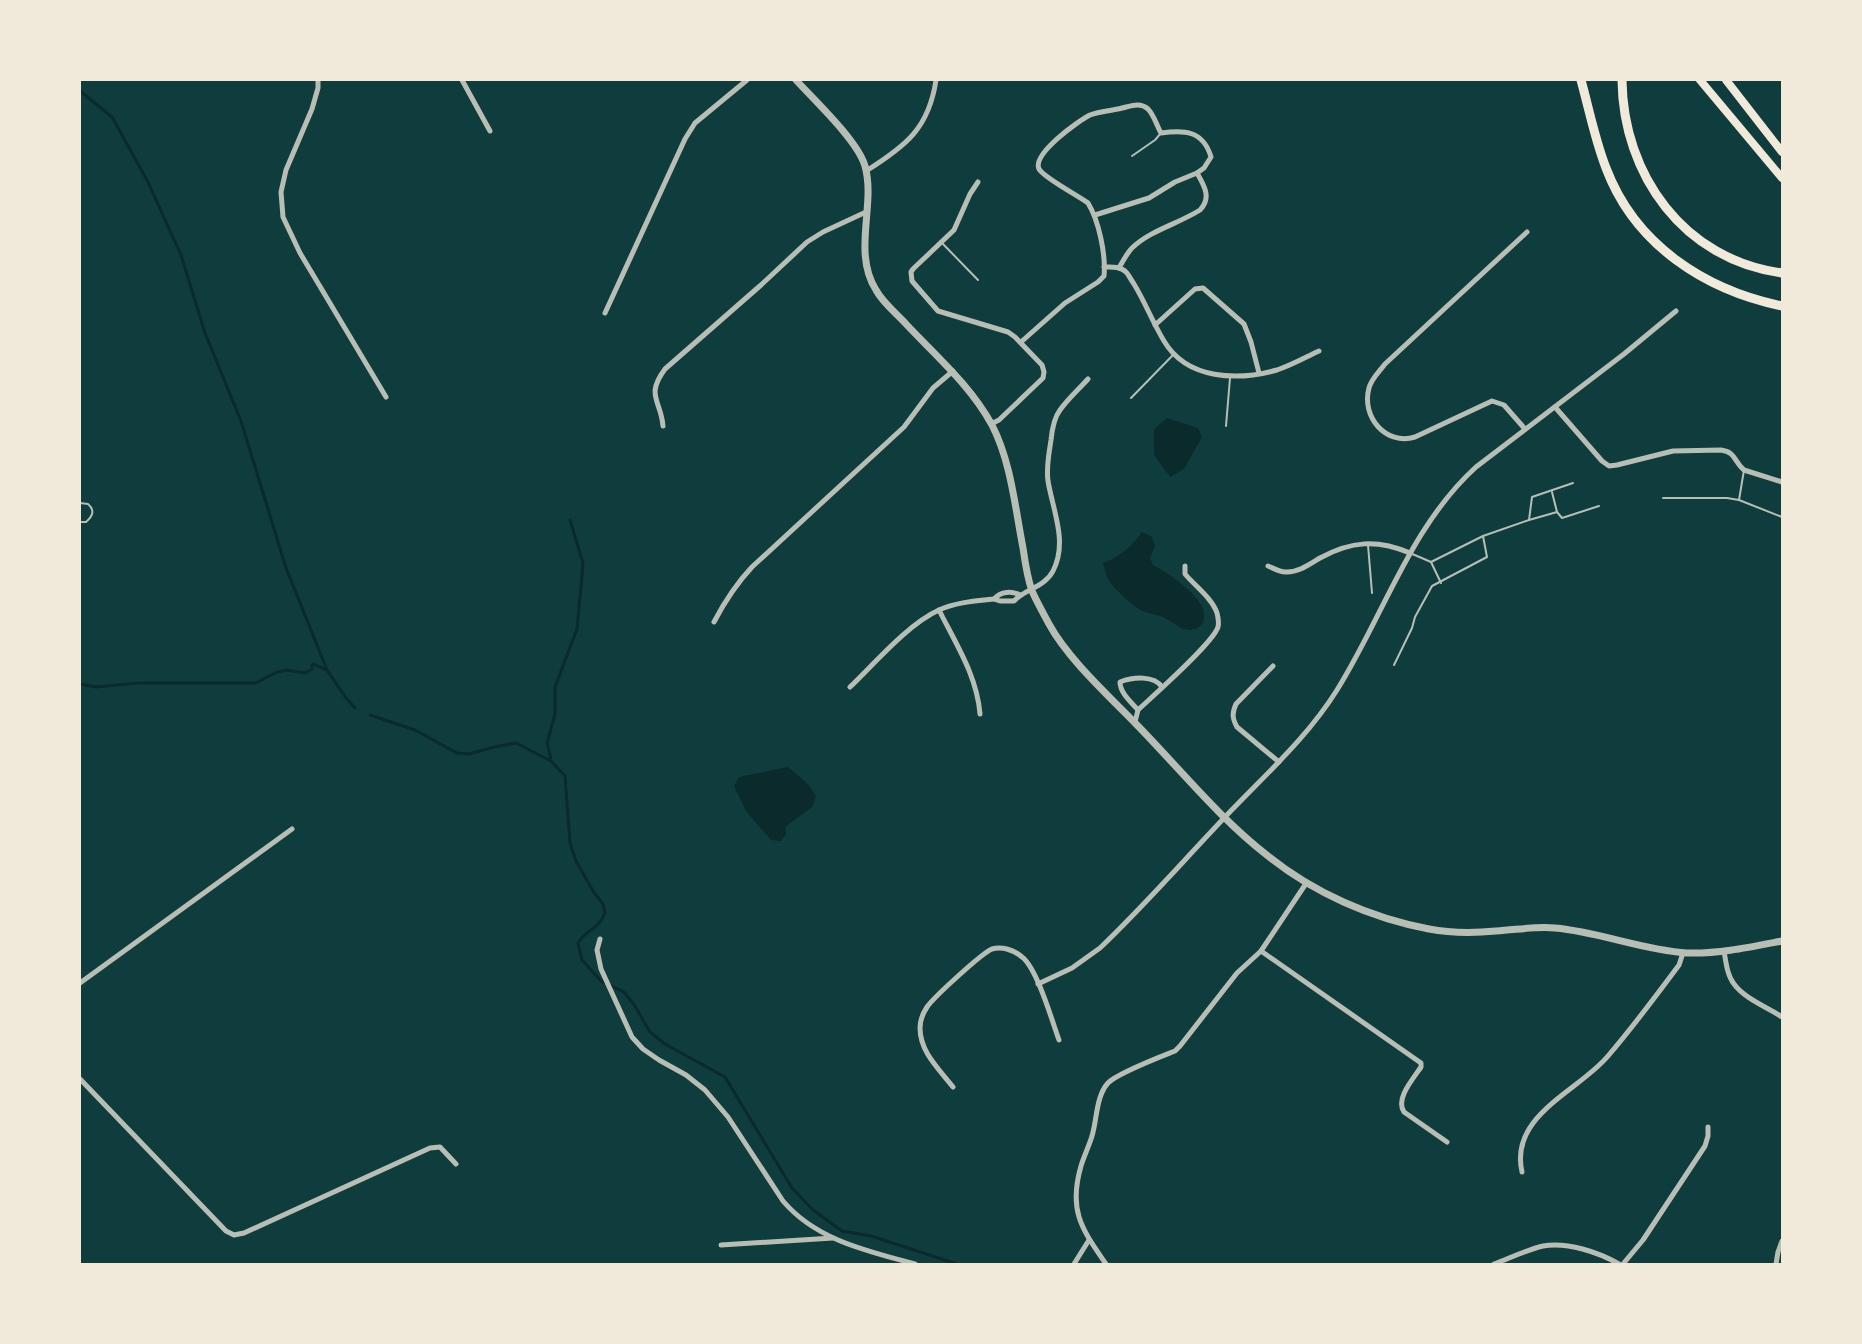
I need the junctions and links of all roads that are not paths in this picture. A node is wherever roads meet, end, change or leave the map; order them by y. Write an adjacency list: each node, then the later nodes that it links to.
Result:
1 (318, 80): 37 (street)
2 (462, 80): 10 (street)
3 (747, 80): 28 (street)
4 (796, 80): 14 (street)
5 (936, 80): 14 (street)
6 (1581, 80): 26 (highway)
7 (1622, 80): 24 (highway)
8 (1700, 80): 16 (main road)
9 (1726, 80): 12 (main road)
10 (490, 131)
11 (1161, 133): 13 (lane); 15 (street); 19 (street)
12 (1782, 152)
13 (1132, 156)
14 (866, 171): 18 (street)
15 (1197, 173): 19 (street); 23 (street)
16 (1782, 178)
17 (978, 182): 21 (street)
18 (866, 212): 33 (street); 41 (street)
19 (1095, 215): 22 (street)
20 (1527, 232): 43 (street)
21 (942, 243): 25 (lane); 30 (street)
22 (1104, 267): 23 (street); 30 (street)
23 (1119, 268): 29 (street)
24 (1782, 273)
25 (978, 280)
26 (1782, 306)
27 (1676, 311): 39 (street)
28 (606, 313)
29 (1155, 325): 32 (street); 34 (street)
30 (1021, 342): 40 (street)
31 (1319, 351): 34 (street)
32 (1174, 354): 35 (street); 38 (lane)
33 (953, 371): 40 (street); 68 (street)
34 (1259, 373): 35 (street)
35 (1230, 377): 42 (lane)
36 (1088, 379): 63 (street)
37 (386, 397)
38 (1131, 398)
39 (1554, 407): 43 (street); 44 (street)
40 (991, 424): 63 (street)
41 (663, 426)
42 (1226, 426)
43 (1525, 429): 58 (street)
44 (1744, 470): 45 (street); 49 (lane)
45 (1782, 482)
46 (1573, 483): 47 (lane)
47 (1551, 491): 52 (lane); 54 (lane)
48 (1663, 498): 49 (lane)
49 (1739, 500): 53 (lane)
50 (80, 503): 55 (lane)
51 (1599, 506): 52 (lane)
52 (1557, 512): 54 (lane)
53 (1782, 517)
54 (1529, 520): 56 (lane)
55 (80, 522)
56 (1483, 536): 59 (lane); 62 (lane)
57 (1368, 544): 58 (street); 61 (street); 64 (lane)
58 (1410, 553): 59 (lane); 76 (street)
59 (1431, 562): 62 (lane)
60 (1185, 566): 72 (street)
61 (1268, 566)
62 (1441, 582): 69 (lane)
63 (1032, 590): 65 (street); 75 (street)
64 (1372, 594)
65 (1020, 595): 66 (street); 66 (street)
66 (994, 599): 67 (street)
67 (939, 610): 71 (street); 74 (street)
68 (714, 622)
69 (1394, 665)
70 (1273, 666): 76 (street)
71 (850, 687)
72 (1162, 687): 73 (street); 73 (street)
73 (1138, 710): 75 (street)
74 (980, 714)
75 (1135, 722): 77 (street)
76 (1279, 762): 77 (street)
77 (1224, 818): 79 (street); 86 (street)
78 (292, 829): 85 (street)
79 (1307, 882): 82 (street); 84 (street)
80 (600, 939): 95 (street)
81 (1782, 941): 83 (street)
82 (1261, 951): 92 (street); 96 (street)
83 (1724, 951): 84 (street); 87 (street)
84 (1683, 952): 94 (street)
85 (80, 983)
86 (1038, 984): 88 (street); 90 (street)
87 (1782, 1017)
88 (1059, 1040)
89 (80, 1079): 93 (street)
90 (953, 1086)
91 (1708, 1127): 103 (street)
92 (1447, 1142)
93 (456, 1164)
94 (1522, 1172)
95 (833, 1238): 98 (street); 99 (street)
96 (1089, 1240): 100 (street); 101 (street)
97 (1782, 1241): 104 (street)
98 (721, 1245)
99 (915, 1264)
100 (1074, 1264)
101 (1106, 1264)
102 (1494, 1264): 103 (street)
103 (1621, 1264)
104 (1776, 1264)

